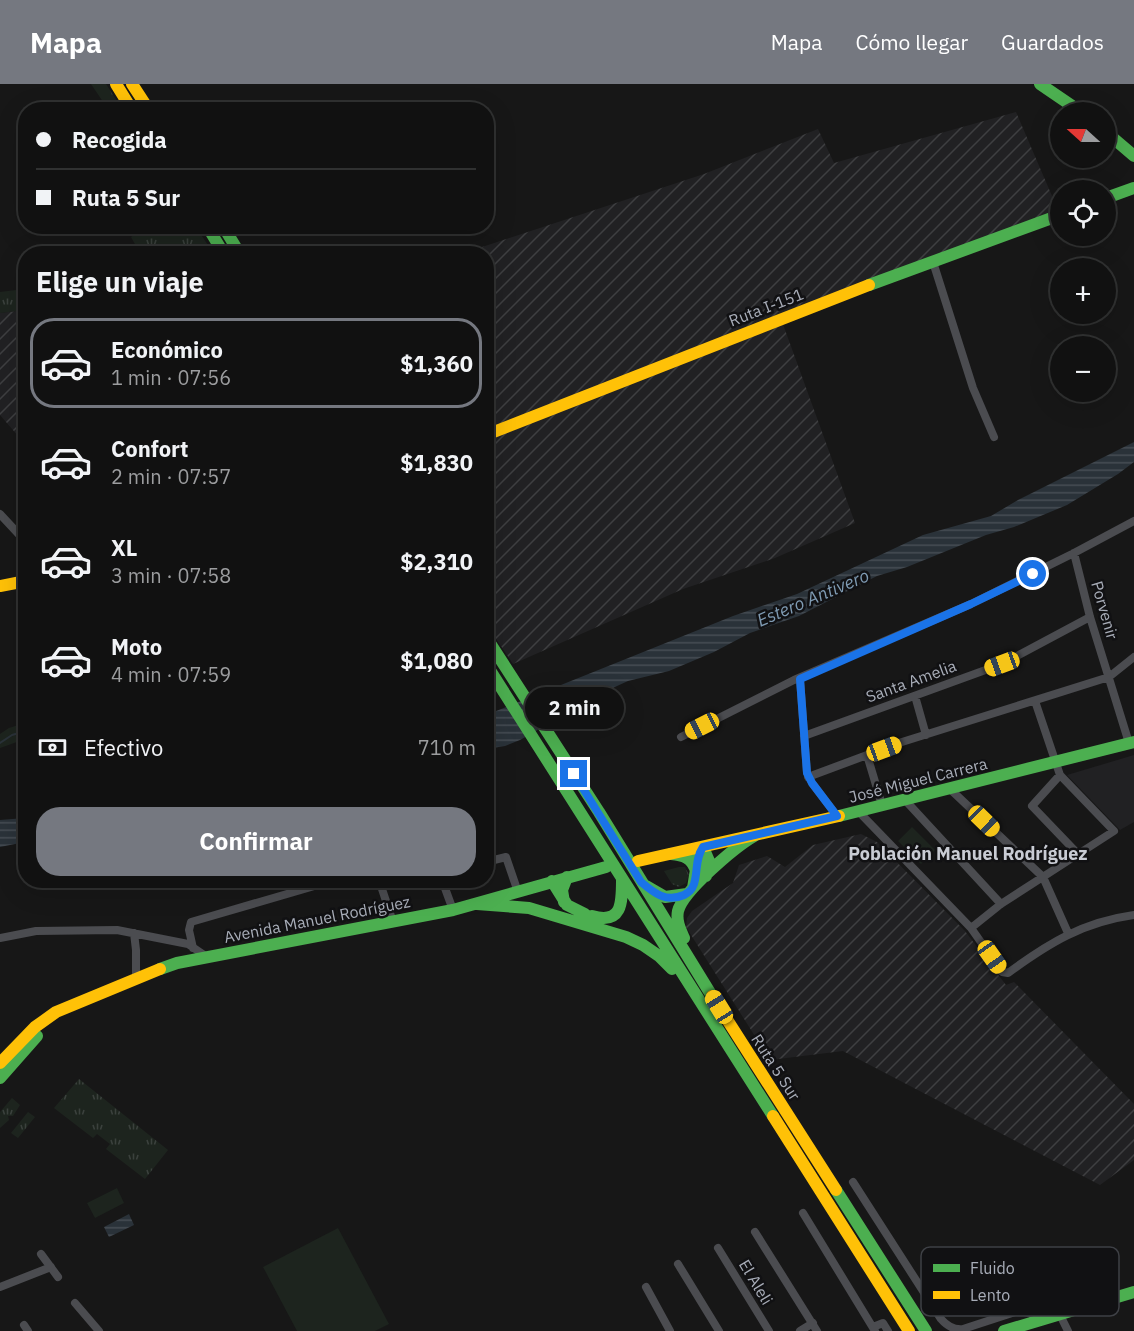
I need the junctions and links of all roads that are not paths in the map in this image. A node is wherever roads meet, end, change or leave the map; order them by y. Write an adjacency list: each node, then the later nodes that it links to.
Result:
1 (116, 84): 4 (main road)
2 (132, 84): 5 (main road)
3 (1040, 84): 6 (main road)
4 (127, 102)
5 (144, 102)
6 (1066, 102)
7 (1116, 141): 8 (main road)
8 (1134, 156)
9 (1134, 188): 10 (main road)
10 (1116, 194)
11 (1050, 219): 12 (main road, Ruta I-151)
12 (933, 262): 13 (main road, Ruta I-151); 14 (street)
13 (494, 432)
14 (994, 437)
15 (0, 514): 17 (street)
16 (1134, 521): 18 (street)
17 (18, 533)
18 (1074, 553): 21 (street, Porvenir); 26 (street)
19 (18, 583): 20 (main road)
20 (0, 586)
21 (1090, 616): 25 (street, Porvenir); 27 (street, Santa Amelia)
22 (494, 649): 53 (main road, Ruta 5 Sur)
23 (1134, 657): 25 (street)
24 (494, 677): 50 (main road, Ruta 5 Sur)
25 (1109, 677): 28 (street); 32 (street, Porvenir)
26 (800, 679): 30 (street); 31 (street)
27 (915, 696): 29 (street); 30 (street, Santa Amelia)
28 (1035, 701): 29 (street); 34 (street)
29 (926, 735): 33 (street)
30 (804, 736): 35 (street)
31 (681, 737)
32 (1132, 742): 34 (main road, José Miguel Carrera)
33 (867, 755): 35 (street); 38 (street)
34 (1058, 769): 36 (main road, José Miguel Carrera); 44 (street); 44 (street)
35 (808, 777): 40 (street)
36 (950, 789): 37 (main road, José Miguel Carrera); 51 (street)
37 (905, 800): 38 (main road, José Miguel Carrera); 61 (street)
38 (882, 805): 39 (main road, José Miguel Carrera)
39 (858, 811): 40 (main road, José Miguel Carrera); 66 (street)
40 (837, 816): 41 (main road, José Miguel Carrera)
41 (754, 836): 42 (main road, José Miguel Carrera); 48 (main road)
42 (703, 847): 43 (main road, José Miguel Carrera); 48 (main road)
43 (671, 854): 46 (main road, José Miguel Carrera); 48 (main road)
44 (1078, 854): 51 (street)
45 (494, 860): 58 (street)
46 (638, 861)
47 (606, 867): 49 (main road, Avenida Manuel Rodríguez)
48 (701, 874): 57 (main road)
49 (567, 877): 52 (main road, Avenida Manuel Rodríguez); 59 (main road)
50 (622, 878): 59 (main road); 72 (main road, Ruta 5 Sur)
51 (1043, 878): 61 (street); 68 (street)
52 (552, 881): 58 (main road, Avenida Manuel Rodríguez); 59 (main road); 63 (main road)
53 (641, 882): 57 (main road); 74 (main road, Ruta 5 Sur)
54 (308, 888): 70 (street)
55 (382, 888): 65 (street)
56 (445, 888): 62 (street)
57 (690, 891): 74 (main road)
58 (518, 892): 60 (main road, Avenida Manuel Rodríguez)
59 (564, 902)
60 (477, 904): 62 (main road, Avenida Manuel Rodríguez); 63 (main road)
61 (1001, 904): 66 (street)
62 (453, 909): 65 (main road, Avenida Manuel Rodríguez)
63 (555, 915): 72 (main road)
64 (1134, 915): 68 (street)
65 (393, 922): 70 (main road, Avenida Manuel Rodríguez)
66 (971, 928): 68 (street)
67 (134, 933): 69 (street); 70 (street); 71 (street)
68 (1068, 933)
69 (0, 938)
70 (192, 954): 71 (main road, Avenida Manuel Rodríguez)
71 (136, 978): 73 (main road, Avenida Manuel Rodríguez)
72 (700, 1003): 105 (main road, Ruta 5 Sur)
73 (72, 1006): 75 (main road, Avenida Manuel Rodríguez); 76 (main road, Avenida Manuel Rodríguez)
74 (730, 1025): 106 (main road, Ruta 5 Sur)
75 (0, 1063)
76 (0, 1078)
77 (853, 1182): 87 (street)
78 (803, 1214): 98 (street)
79 (754, 1232): 97 (street)
80 (718, 1248): 102 (street, El Aleli)
81 (41, 1254): 83 (street)
82 (678, 1264): 101 (street)
83 (51, 1267): 84 (street); 85 (street)
84 (58, 1277)
85 (0, 1287)
86 (646, 1287): 100 (street)
87 (921, 1288)
88 (1134, 1292): 89 (main road)
89 (1119, 1297)
90 (75, 1304): 99 (street)
91 (939, 1316): 92 (street)
92 (1003, 1316)
93 (1033, 1316): 96 (street)
94 (1056, 1316): 96 (main road)
95 (1060, 1316): 108 (street)
96 (1037, 1321): 107 (main road)
97 (815, 1327): 103 (street)
98 (874, 1329): 104 (street)
99 (99, 1331)
100 (670, 1331)
101 (719, 1331)
102 (768, 1331)
103 (800, 1331)
104 (888, 1331)
105 (909, 1331)
106 (926, 1331)
107 (1004, 1331)
108 (1068, 1331)

